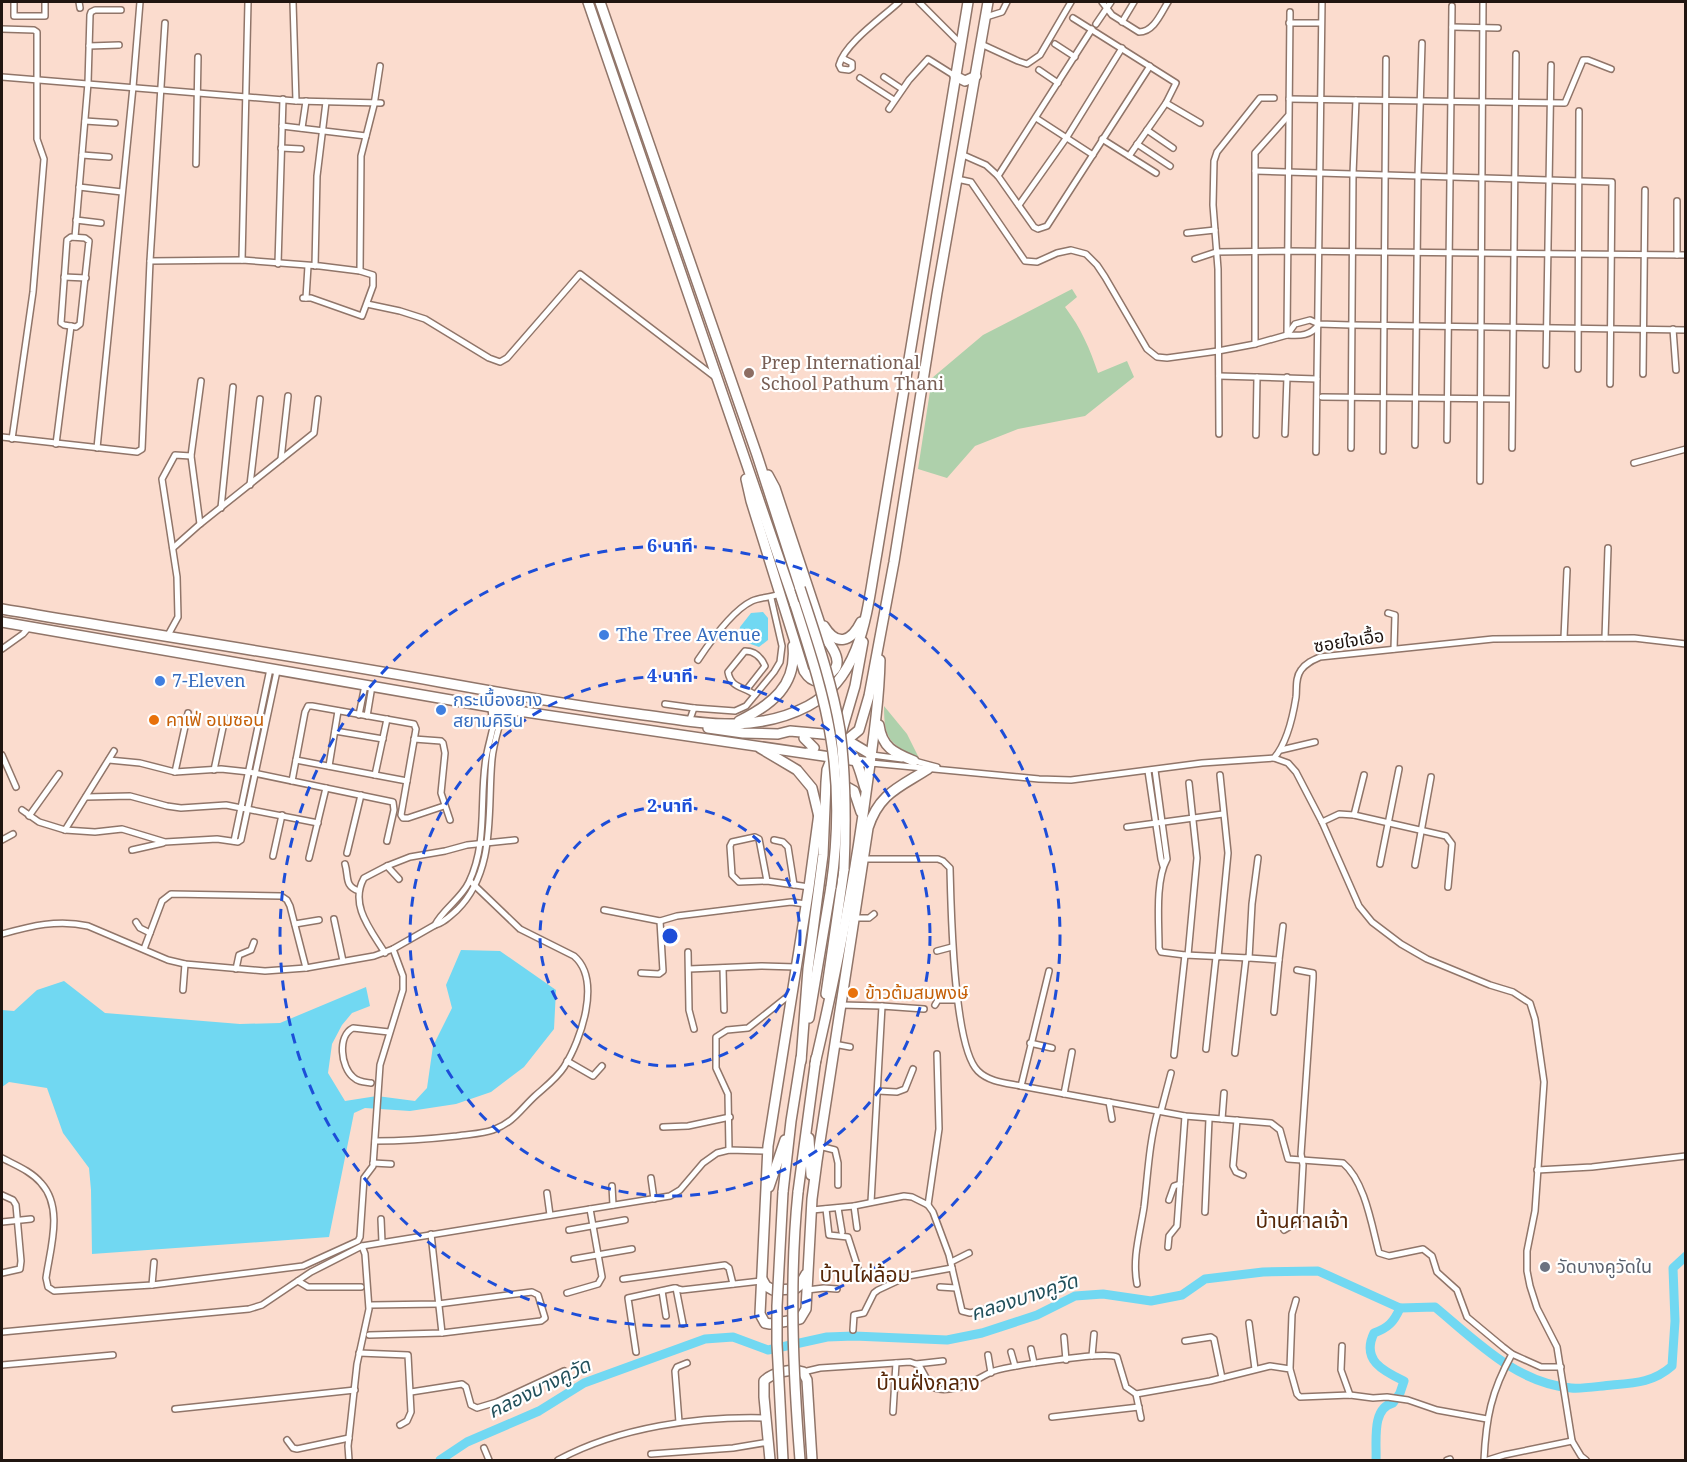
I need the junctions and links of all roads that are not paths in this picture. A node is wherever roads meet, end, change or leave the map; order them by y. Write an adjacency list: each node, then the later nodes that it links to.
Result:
1 (14, 2): 2 (street)
2 (45, 2)
3 (107, 2): 23 (street)
4 (140, 2): 62 (street)
5 (248, 2): 66 (street)
6 (293, 2): 74 (street)
7 (588, 2): 185 (main road)
8 (600, 2): 215 (main road)
9 (899, 2): 47 (street)
10 (919, 2): 38 (street)
11 (968, 2): 38 (main road)
12 (988, 2): 26 (main road)
13 (1007, 2): 26 (street)
14 (1071, 2): 39 (street)
15 (1102, 2): 22 (street)
16 (1111, 2): 22 (street)
17 (1134, 2): 29 (street)
18 (1168, 2): 29 (street)
19 (1322, 2): 31 (street)
20 (1483, 2): 34 (street)
21 (1452, 6): 33 (street)
22 (1106, 8): 29 (street); 32 (street)
23 (107, 10): 24 (street); 42 (street)
24 (121, 10)
25 (1290, 12): 30 (street)
26 (986, 17): 39 (main road)
27 (1073, 18): 32 (street)
28 (165, 22): 63 (street)
29 (1122, 22)
30 (1289, 23): 31 (street); 69 (street)
31 (1321, 23): 70 (street)
32 (1094, 27): 43 (street); 46 (street)
33 (1452, 27): 34 (street); 77 (street)
34 (1483, 28): 35 (street); 80 (street)
35 (1498, 28)
36 (2, 29): 59 (street)
37 (1422, 43): 76 (street)
38 (961, 44): 56 (main road)
39 (981, 44): 57 (main road)
40 (1055, 44): 46 (street)
41 (119, 45): 42 (street)
42 (88, 46): 60 (street)
43 (1122, 48): 51 (street); 98 (street)
44 (1516, 54): 81 (street)
45 (198, 57): 65 (street)
46 (1075, 57): 61 (street)
47 (842, 58)
48 (1386, 59): 73 (street)
49 (1551, 65): 82 (street)
50 (380, 66): 79 (street)
51 (1150, 66): 83 (street); 99 (street)
52 (1611, 69): 82 (street)
53 (1039, 70): 61 (street)
54 (2, 76): 59 (street)
55 (884, 76): 64 (street)
56 (955, 76): 57 (main road); 64 (street); 84 (main road)
57 (976, 76): 85 (main road)
58 (860, 78): 71 (street)
59 (36, 79): 60 (street); 205 (street)
60 (88, 83): 62 (street); 90 (street)
61 (1058, 83): 89 (street)
62 (133, 87): 63 (street); 127 (street)
63 (161, 88): 65 (street); 153 (street)
64 (902, 89): 71 (street)
65 (197, 92): 66 (street); 109 (street)
66 (245, 97): 68 (street); 152 (street)
67 (1274, 98): 132 (street)
68 (283, 99): 74 (street); 93 (street)
69 (1289, 99): 70 (street); 88 (street)
70 (1321, 99): 72 (street); 114 (street)
71 (894, 100): 86 (street)
72 (1356, 100): 73 (street); 115 (street)
73 (1385, 100): 76 (street); 116 (street)
74 (296, 101): 75 (street)
75 (306, 101): 78 (street); 94 (street)
76 (1420, 101): 77 (street); 118 (street)
77 (1450, 101): 80 (street); 119 (street)
78 (326, 102): 79 (street); 96 (street)
79 (378, 102): 97 (street)
80 (1482, 102): 81 (street); 120 (street)
81 (1514, 102): 82 (street); 122 (street)
82 (1550, 103): 123 (street)
83 (1166, 104): 92 (street); 95 (street)
84 (951, 106): 85 (main road); 227 (main road)
85 (970, 108): 104 (main road)
86 (889, 109)
87 (1579, 111): 124 (street)
88 (1288, 116): 111 (street); 112 (street)
89 (1036, 118): 98 (street); 117 (street)
90 (85, 121): 91 (street); 105 (street)
91 (115, 123)
92 (1200, 123)
93 (282, 126): 94 (street); 101 (street)
94 (302, 129): 96 (street)
95 (1147, 130): 100 (street); 102 (street)
96 (322, 131): 97 (street); 156 (street)
97 (366, 136): 157 (street)
98 (1067, 137): 106 (street); 129 (street)
99 (1102, 139): 106 (street); 107 (street)
100 (1137, 144): 107 (street); 110 (street)
101 (281, 148): 103 (street); 154 (street)
102 (1173, 148)
103 (301, 149)
104 (961, 154): 117 (street); 121 (main road)
105 (82, 155): 108 (street); 125 (street)
106 (1093, 155): 129 (street)
107 (1129, 156): 113 (street)
108 (109, 157)
109 (196, 164)
110 (1170, 166)
111 (1256, 171): 112 (street); 135 (street)
112 (1287, 172): 114 (street); 136 (street)
113 (1156, 173)
114 (1320, 173): 115 (street); 137 (street)
115 (1353, 174): 116 (street); 139 (street)
116 (1385, 175): 118 (street); 140 (street)
117 (998, 176): 129 (street)
118 (1418, 176): 119 (street); 141 (street)
119 (1450, 177): 120 (street); 142 (street)
120 (1482, 178): 122 (street); 143 (street)
121 (957, 179): 177 (street); 234 (main road)
122 (1515, 179): 123 (street); 144 (street)
123 (1547, 180): 124 (street); 145 (street)
124 (1580, 181): 146 (street); 147 (street)
125 (79, 187): 127 (street); 130 (street)
126 (1645, 190): 148 (street)
127 (122, 192): 209 (street)
128 (1677, 201): 149 (street)
129 (1019, 205)
130 (76, 220): 131 (street); 134 (street)
131 (100, 224)
132 (1215, 230): 133 (street); 138 (street)
133 (1187, 233)
134 (75, 237): 158 (street); 159 (street)
135 (1255, 251): 136 (street); 138 (street); 176 (street)
136 (1287, 251): 137 (street); 175 (street)
137 (1319, 251): 139 (street); 161 (street)
138 (1216, 252): 151 (street); 177 (street)
139 (1352, 252): 140 (street); 162 (street)
140 (1384, 252): 141 (street); 164 (street)
141 (1417, 253): 142 (street); 165 (street)
142 (1449, 253): 143 (street); 166 (street)
143 (1481, 253): 144 (street); 167 (street)
144 (1514, 254): 145 (street); 168 (street)
145 (1546, 254): 146 (street); 169 (street)
146 (1579, 254): 147 (street); 170 (street)
147 (1612, 255): 148 (street); 171 (street)
148 (1644, 255): 149 (street); 172 (street)
149 (1677, 255): 150 (street)
150 (1686, 255)
151 (1196, 259)
152 (242, 260): 153 (street); 154 (street)
153 (150, 261): 209 (street)
154 (278, 264): 155 (street)
155 (308, 266): 156 (street); 160 (street)
156 (315, 266): 157 (street)
157 (360, 271): 160 (street)
158 (64, 277): 159 (street); 163 (street)
159 (86, 278): 163 (street)
160 (367, 304): 185 (street)
161 (1319, 324): 162 (street); 175 (street); 175 (street); 186 (street)
162 (1351, 325): 164 (street); 192 (street)
163 (71, 326): 207 (street)
164 (1384, 326): 165 (street); 193 (street)
165 (1416, 326): 166 (street); 194 (street)
166 (1448, 327): 167 (street); 195 (street)
167 (1480, 327): 168 (street); 196 (street)
168 (1513, 328): 169 (street); 199 (street)
169 (1546, 328): 170 (street); 178 (street)
170 (1579, 328): 171 (street); 179 (street)
171 (1611, 329): 172 (street); 188 (street)
172 (1643, 329): 173 (street); 181 (street)
173 (1673, 329): 174 (street); 180 (street)
174 (1686, 330)
175 (1287, 335): 176 (street)
176 (1255, 344): 177 (street)
177 (1218, 351): 182 (street)
178 (1546, 366)
179 (1578, 369)
180 (1676, 370)
181 (1643, 374)
182 (1219, 376): 183 (street); 200 (street)
183 (1257, 377): 184 (street); 202 (street)
184 (1287, 377): 186 (street); 201 (street)
185 (717, 378): 204 (main road)
186 (1317, 379): 214 (street)
187 (201, 381): 216 (street)
188 (1610, 384)
189 (233, 387): 221 (street)
190 (288, 396): 217 (street)
191 (1322, 397): 192 (street)
192 (1351, 397): 193 (street); 210 (street)
193 (1383, 397): 194 (street); 213 (street)
194 (1416, 398): 195 (street); 208 (street)
195 (1447, 398): 196 (street); 206 (street)
196 (1479, 398): 199 (street); 219 (street)
197 (260, 399): 220 (street)
198 (318, 399): 217 (street)
199 (1512, 399): 211 (street)
200 (1219, 434)
201 (1285, 434)
202 (1256, 435)
203 (2, 437): 205 (street)
204 (738, 438): 226 (main road); 409 (main road, bridge)
205 (12, 439): 207 (street)
206 (1447, 440)
207 (56, 444): 209 (street)
208 (1416, 445)
209 (97, 448)
210 (1350, 448)
211 (1512, 448)
212 (1686, 449): 218 (street)
213 (1383, 451)
214 (1316, 452)
215 (757, 455): 231 (main road); 410 (main road, bridge)
216 (191, 456): 222 (street); 223 (street)
217 (281, 459): 220 (street)
218 (1634, 463)
219 (1480, 481)
220 (250, 484): 221 (street)
221 (221, 508): 222 (street)
222 (200, 524): 223 (street)
223 (173, 548): 236 (street)
224 (1608, 548): 238 (street)
225 (1567, 570): 237 (street)
226 (775, 596): 235 (main road); 245 (street); 248 (street)
227 (868, 602): 231 (main road); 244 (main road); 265 (main road)
228 (2, 609): 233 (main road)
229 (1388, 613): 243 (street)
230 (2, 622): 232 (main road)
231 (821, 622): 235 (main road)
232 (29, 627): 239 (main road); 242 (street)
233 (115, 629): 236 (main road); 239 (main road)
234 (881, 634): 241 (main road); 257 (main road)
235 (791, 635): 265 (main road)
236 (167, 637): 264 (main road)
237 (1564, 638): 238 (street, ซอยใจเอื้อ); 243 (street, ซอยใจเอื้อ)
238 (1605, 638): 240 (street, ซอยใจเอื้อ)
239 (113, 642): 247 (main road)
240 (1686, 644)
241 (878, 648): 244 (main road); 273 (main road)
242 (2, 649)
243 (1395, 649): 274 (street, ซอยใจเอื้อ)
244 (862, 654): 273 (main road)
245 (698, 660)
246 (765, 666): 248 (street); 250 (street); 250 (street)
247 (273, 670): 249 (main road); 292 (street)
248 (774, 672): 251 (street)
249 (368, 686): 253 (main road); 259 (street); 260 (street)
250 (747, 689): 251 (street)
251 (755, 695): 254 (street)
252 (665, 704): 254 (street)
253 (491, 707): 255 (main road); 263 (street)
254 (694, 708): 264 (street)
255 (510, 710): 263 (street); 272 (main road)
256 (338, 711): 259 (street); 266 (street); 281 (street)
257 (877, 711): 279 (main road); 282 (main road)
258 (188, 713): 291 (street)
259 (359, 715): 260 (street)
260 (367, 716): 262 (street)
261 (225, 718): 286 (street)
262 (387, 719): 269 (street); 270 (street)
263 (497, 722): 333 (street); 334 (street)
264 (692, 723): 265 (main road); 267 (main road)
265 (734, 724)
266 (335, 731): 269 (street); 283 (street)
267 (778, 734): 268 (main road); 273 (main road)
268 (804, 738): 273 (main road); 276 (main road)
269 (383, 739): 296 (street)
270 (414, 739): 300 (street); 308 (street)
271 (1315, 742): 274 (street)
272 (757, 746): 276 (main road); 311 (main road)
273 (837, 746): 276 (main road); 279 (main road); 279 (main road); 279 (main road); 307 (main road)
274 (1281, 750): 278 (street, ซอยใจเอื้อ)
275 (114, 751): 280 (street)
276 (807, 753)
277 (2, 755): 289 (street)
278 (1274, 758): 287 (street); 319 (street)
279 (866, 759): 282 (street); 284 (street); 304 (main road); 304 (main road); 307 (main road)
280 (109, 760): 291 (street); 306 (street)
281 (296, 760): 283 (street); 299 (street)
282 (914, 761): 285 (street)
283 (328, 766): 296 (street)
284 (928, 769): 285 (street); 331 (main road)
285 (945, 769): 290 (street)
286 (214, 770): 291 (street); 292 (street)
287 (1155, 770): 290 (street); 318 (street)
288 (1399, 770): 320 (street)
289 (9, 771): 293 (street); 302 (street)
290 (1148, 771): 318 (street)
291 (175, 772)
292 (252, 772): 299 (street); 309 (street)
293 (2, 774)
294 (59, 774): 314 (street)
295 (1364, 774): 315 (street)
296 (375, 775): 300 (street)
297 (1220, 775): 312 (street)
298 (1431, 777): 325 (street)
299 (292, 781): 303 (street)
300 (407, 781): 308 (street)
301 (1189, 783): 316 (street)
302 (16, 787)
303 (326, 788): 305 (street); 321 (street)
304 (866, 792): 322 (main road)
305 (361, 795): 330 (street); 336 (street)
306 (86, 797): 309 (street); 324 (street)
307 (825, 797): 322 (main road); 337 (main road)
308 (444, 806): 317 (street)
309 (244, 808): 313 (street); 332 (street)
310 (22, 810): 314 (street)
311 (819, 813): 337 (main road); 351 (main road)
312 (1223, 814): 316 (street); 375 (street)
313 (282, 815): 321 (street); 338 (street)
314 (29, 816): 324 (street)
315 (1354, 816): 319 (street); 320 (street)
316 (1193, 818): 318 (street); 374 (street)
317 (450, 820)
318 (1159, 822): 323 (street); 374 (street)
319 (1322, 822): 439 (street)
320 (1388, 822): 325 (street); 343 (street)
321 (318, 823): 339 (street)
322 (862, 824): 331 (main road); 363 (main road)
323 (1127, 826)
324 (65, 830): 332 (street)
325 (1422, 830): 344 (street); 352 (street)
326 (13, 834): 327 (street)
327 (2, 840)
328 (515, 840): 333 (street)
329 (774, 840): 350 (street)
330 (387, 841)
331 (867, 841): 341 (main road)
332 (165, 842): 335 (street)
333 (487, 842): 334 (street); 349 (street)
334 (480, 844): 345 (street); 349 (street)
335 (132, 850)
336 (347, 853)
337 (823, 855): 409 (main road)
338 (273, 856)
339 (309, 858)
340 (1258, 858): 376 (street)
341 (864, 859): 346 (main road); 368 (street)
342 (345, 864): 353 (street)
343 (1380, 864)
344 (1415, 865)
345 (387, 866): 347 (street); 353 (street)
346 (862, 873): 357 (main road); 363 (main road)
347 (399, 879)
348 (767, 881): 348 (street); 350 (street)
349 (472, 883): 370 (street); 408 (street)
350 (794, 885): 351 (street)
351 (809, 887): 354 (main road)
352 (1448, 887)
353 (359, 891): 373 (street)
354 (806, 904): 360 (street); 382 (main road)
355 (604, 910): 360 (street)
356 (874, 914): 357 (street)
357 (855, 918): 391 (main road)
358 (334, 919): 378 (street)
359 (319, 920): 362 (street)
360 (660, 921): 387 (street)
361 (136, 922): 365 (street)
362 (296, 924): 365 (street); 380 (street)
363 (846, 924): 410 (main road)
364 (1283, 926): 377 (street)
365 (150, 933): 369 (street)
366 (2, 934): 369 (street)
367 (254, 942): 383 (street)
368 (952, 947): 371 (street); 390 (street)
369 (144, 949): 379 (street)
370 (393, 950): 373 (street); 398 (street)
371 (937, 951)
372 (688, 952): 384 (street)
373 (385, 953): 378 (street)
374 (1187, 955): 375 (street); 407 (street)
375 (1217, 957): 376 (street); 403 (street)
376 (1248, 958): 377 (street); 405 (street)
377 (1279, 960): 396 (street)
378 (343, 961): 380 (street)
379 (185, 964): 383 (street); 388 (street)
380 (306, 968): 383 (street)
381 (723, 968): 382 (street); 384 (street); 395 (street)
382 (796, 968): 389 (main road)
383 (236, 969)
384 (688, 969): 397 (street)
385 (1297, 970): 436 (street)
386 (1049, 971): 399 (street)
387 (641, 973)
388 (183, 990)
389 (792, 993): 423 (street); 433 (main road)
390 (958, 1000): 392 (street); 415 (street)
391 (841, 1005): 393 (street); 400 (main road)
392 (935, 1005)
393 (882, 1006): 394 (street); 416 (street)
394 (924, 1008)
395 (724, 1010)
396 (1274, 1012)
397 (694, 1029)
398 (389, 1032): 414 (street); 430 (street)
399 (1030, 1043): 402 (street); 415 (street)
400 (834, 1044): 401 (street); 431 (main road)
401 (850, 1047)
402 (1052, 1048)
403 (1206, 1049)
404 (1072, 1052): 418 (street)
405 (1235, 1053)
406 (937, 1054): 452 (street)
407 (1174, 1055)
408 (567, 1061): 411 (street); 430 (street)
409 (801, 1061): 427 (main road)
410 (815, 1064): 421 (main road)
411 (602, 1066)
412 (913, 1069): 416 (street)
413 (1171, 1073): 420 (street)
414 (371, 1083)
415 (1021, 1086): 418 (street)
416 (878, 1090): 451 (street)
417 (1224, 1093): 426 (street)
418 (1064, 1094): 419 (street)
419 (1109, 1102): 420 (street); 424 (street)
420 (1160, 1111): 422 (street); 488 (street)
421 (807, 1115): 449 (main road); 562 (main road, bridge)
422 (1185, 1116): 425 (street); 442 (street)
423 (730, 1117): 429 (street); 432 (street)
424 (1112, 1119)
425 (1209, 1119): 426 (street); 459 (street)
426 (1222, 1119): 428 (street)
427 (791, 1120): 447 (main road); 561 (main road, bridge)
428 (1237, 1120): 436 (street); 440 (street)
429 (663, 1127)
430 (375, 1141): 437 (street)
431 (819, 1146): 443 (street); 449 (main road)
432 (729, 1150): 433 (street); 448 (street)
433 (763, 1151): 447 (main road)
434 (1686, 1156): 439 (street)
435 (2, 1158): 489 (street)
436 (1302, 1161): 469 (street); 520 (street)
437 (373, 1163): 438 (street); 489 (street)
438 (391, 1164)
439 (1537, 1170): 529 (street)
440 (1243, 1175)
441 (651, 1178): 448 (street)
442 (1180, 1184): 450 (street); 474 (street)
443 (838, 1185)
444 (612, 1186): 453 (street)
445 (547, 1193): 460 (street)
446 (2, 1195): 464 (street)
447 (766, 1197): 485 (main road)
448 (654, 1199): 453 (street)
449 (812, 1199): 458 (main road)
450 (1169, 1200)
451 (871, 1202): 452 (street); 454 (street)
452 (928, 1204): 480 (street)
453 (613, 1205): 456 (street)
454 (854, 1206): 455 (street); 467 (street)
455 (838, 1208): 457 (street); 470 (street)
456 (590, 1209): 460 (street); 466 (street)
457 (826, 1209): 458 (street); 481 (street)
458 (812, 1210): 482 (main road)
459 (1205, 1212)
460 (550, 1215): 471 (street)
461 (32, 1219): 464 (street)
462 (381, 1219): 472 (street)
463 (625, 1220): 466 (street)
464 (17, 1221): 465 (street); 483 (street)
465 (2, 1222)
466 (593, 1226): 468 (street); 477 (street)
467 (857, 1228)
468 (569, 1230)
469 (1284, 1230)
470 (842, 1232)
471 (430, 1234): 472 (street); 499 (street)
472 (382, 1242): 473 (street)
473 (362, 1246): 486 (street); 516 (street)
474 (1167, 1247)
475 (632, 1249): 477 (street)
476 (969, 1253): 480 (street)
477 (598, 1255): 478 (street); 497 (street)
478 (574, 1259)
479 (154, 1262): 489 (street)
480 (951, 1265): 493 (street); 505 (street)
481 (858, 1268)
482 (808, 1269): 485 (main road); 495 (main road)
483 (2, 1273)
484 (623, 1279): 487 (street)
485 (761, 1279): 487 (street); 495 (main road)
486 (298, 1281): 490 (street); 506 (street)
487 (733, 1284): 492 (street)
488 (1137, 1284)
489 (152, 1285)
490 (362, 1287)
491 (940, 1287): 493 (street)
492 (676, 1288): 496 (street); 504 (street)
493 (956, 1288): 501 (street)
494 (837, 1289): 495 (street)
495 (807, 1290)
496 (662, 1291): 502 (street); 514 (street)
497 (567, 1293)
498 (1296, 1300): 530 (street)
499 (438, 1304): 500 (street); 507 (street); 507 (street)
500 (372, 1305)
501 (992, 1308)
502 (666, 1316)
503 (1249, 1323): 531 (street)
504 (683, 1324)
505 (853, 1330)
506 (2, 1332)
507 (442, 1333): 509 (street)
508 (1094, 1334): 519 (street)
509 (369, 1335)
510 (1064, 1338): 521 (street)
511 (1185, 1341): 535 (street)
512 (1342, 1346): 540 (street)
513 (1032, 1349): 525 (street)
514 (636, 1352)
515 (1011, 1352): 528 (street)
516 (359, 1353): 537 (street); 538 (street)
517 (988, 1354): 534 (street)
518 (113, 1355): 527 (street)
519 (1092, 1356): 521 (street); 539 (street)
520 (1511, 1356): 529 (street); 548 (street)
521 (1066, 1360): 525 (street)
522 (944, 1361): 526 (street)
523 (687, 1363): 549 (street)
524 (896, 1363): 526 (street); 533 (street); 544 (street)
525 (1034, 1363): 528 (street)
526 (916, 1364): 534 (street)
527 (2, 1365)
528 (1015, 1366): 534 (street)
529 (1561, 1367): 553 (street)
530 (1290, 1368): 531 (street); 540 (street)
531 (1255, 1369): 535 (street)
532 (564, 1371): 538 (street)
533 (803, 1372): 536 (main road); 541 (main road)
534 (991, 1373)
535 (1222, 1378): 539 (street)
536 (807, 1388): 541 (main road); 563 (main road)
537 (355, 1390): 543 (street); 551 (street)
538 (411, 1392): 550 (street)
539 (1136, 1394): 542 (street)
540 (1350, 1395): 548 (street)
541 (764, 1396): 546 (main road)
542 (1139, 1407): 545 (street); 547 (street)
543 (175, 1409)
544 (893, 1412)
545 (1052, 1417)
546 (767, 1418): 549 (street); 554 (main road)
547 (1142, 1418)
548 (1487, 1419): 564 (street)
549 (680, 1422): 559 (street)
550 (400, 1425)
551 (350, 1438): 552 (street); 557 (street)
552 (287, 1440)
553 (1572, 1441): 564 (street); 565 (street)
554 (769, 1442): 556 (street); 560 (main road)
555 (484, 1448): 558 (street)
556 (651, 1454)
557 (349, 1461)
558 (489, 1461)
559 (558, 1461)
560 (770, 1461)
561 (783, 1461)
562 (800, 1461)
563 (812, 1461)
564 (1486, 1461)
565 (1586, 1461)

